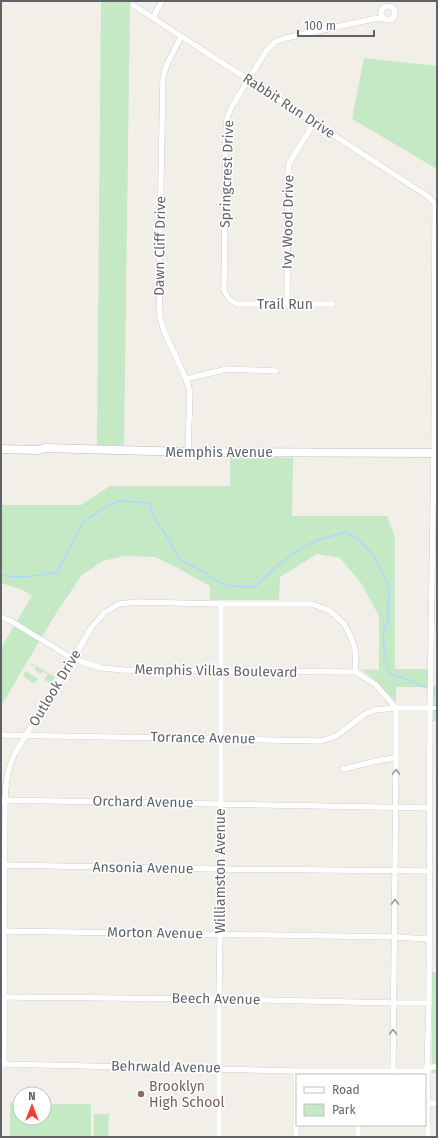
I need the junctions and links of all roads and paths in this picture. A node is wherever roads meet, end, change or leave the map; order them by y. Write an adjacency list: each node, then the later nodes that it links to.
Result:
1 (162, 1): 3 (street)
2 (133, 5): 3 (street, Rabbit Run Drive)
3 (153, 18): 5 (street, Rabbit Run Drive)
4 (382, 18): 6 (street, Springcrest Drive)
5 (181, 37): 6 (street, Rabbit Run Drive); 14 (street, Dawn Cliff Drive)
6 (249, 80): 7 (street, Rabbit Run Drive); 9 (street, Springcrest Drive)
7 (314, 123): 8 (street, Rabbit Run Drive); 10 (street, Ivy Wood Drive)
8 (436, 237): 12 (street)
9 (238, 304): 10 (street, Trail Run)
10 (287, 304): 11 (street, Trail Run)
11 (333, 304)
12 (436, 320): 17 (street)
13 (276, 371): 14 (street)
14 (186, 378): 16 (street, Dawn Cliff Drive)
15 (1, 449): 16 (main road, Memphis Avenue)
16 (188, 452): 17 (main road, Memphis Avenue)
17 (435, 452): 24 (street)
18 (221, 604): 20 (street, Outlook Drive); 21 (street, Williamston Avenue); 22 (street, Outlook Drive)
19 (1, 617): 20 (street, Memphis Villas Boulevard)
20 (73, 659): 21 (street, Memphis Villas Boulevard); 27 (street, Outlook Drive)
21 (221, 672): 22 (street, Memphis Villas Boulevard); 28 (street, Williamston Avenue)
22 (356, 672): 23 (street)
23 (396, 708): 24 (street); 28 (street, Torrance Avenue); 29 (street)
24 (430, 708): 25 (street); 34 (street)
25 (437, 708)
26 (1, 734): 27 (street, Torrance Avenue)
27 (26, 736): 28 (street, Torrance Avenue); 31 (street, Outlook Drive)
28 (221, 739): 32 (street, Williamston Avenue)
29 (396, 758): 30 (street); 33 (street, one-way to 29)
30 (343, 769)
31 (3, 800): 32 (street, Orchard Avenue); 35 (street, Outlook Drive)
32 (221, 804): 33 (street, Orchard Avenue); 36 (street, Williamston Avenue)
33 (396, 808): 34 (street, Orchard Avenue); 37 (street)
34 (430, 808): 38 (street)
35 (3, 865): 36 (street, Ansonia Avenue); 39 (street, Outlook Drive)
36 (221, 869): 37 (street, Ansonia Avenue); 40 (street, Williamston Avenue)
37 (395, 871): 38 (street, Ansonia Avenue); 41 (street, one-way to 37)
38 (430, 871): 42 (street)
39 (3, 931): 40 (street, Morton Avenue); 43 (street, Outlook Drive)
40 (220, 934): 41 (street, Morton Avenue); 44 (street, Williamston Avenue)
41 (395, 937): 42 (street, Morton Avenue); 45 (street)
42 (429, 939): 46 (street)
43 (4, 997): 44 (street, Beech Avenue); 47 (street, Outlook Drive)
44 (219, 999): 45 (street, Beech Avenue); 49 (street, Williamston Avenue)
45 (394, 1003): 46 (street, Beech Avenue); 52 (street, one-way to 45)
46 (429, 1003): 50 (street)
47 (3, 1064): 49 (street, Behrwald Avenue)
48 (437, 1067): 50 (street, Behrwald Avenue)
49 (219, 1068): 51 (street, Behrwald Avenue); 57 (street, Williamston Avenue)
50 (427, 1069): 52 (street, Behrwald Avenue); 54 (street)
51 (296, 1070): 53 (street, Behrwald Avenue); 58 (street)
52 (393, 1071): 53 (street, Behrwald Avenue)
53 (359, 1073)
54 (428, 1103): 55 (street); 60 (street)
55 (437, 1103)
56 (358, 1126): 59 (street)
57 (219, 1137)
58 (296, 1137)
59 (358, 1137)
60 (428, 1137)

